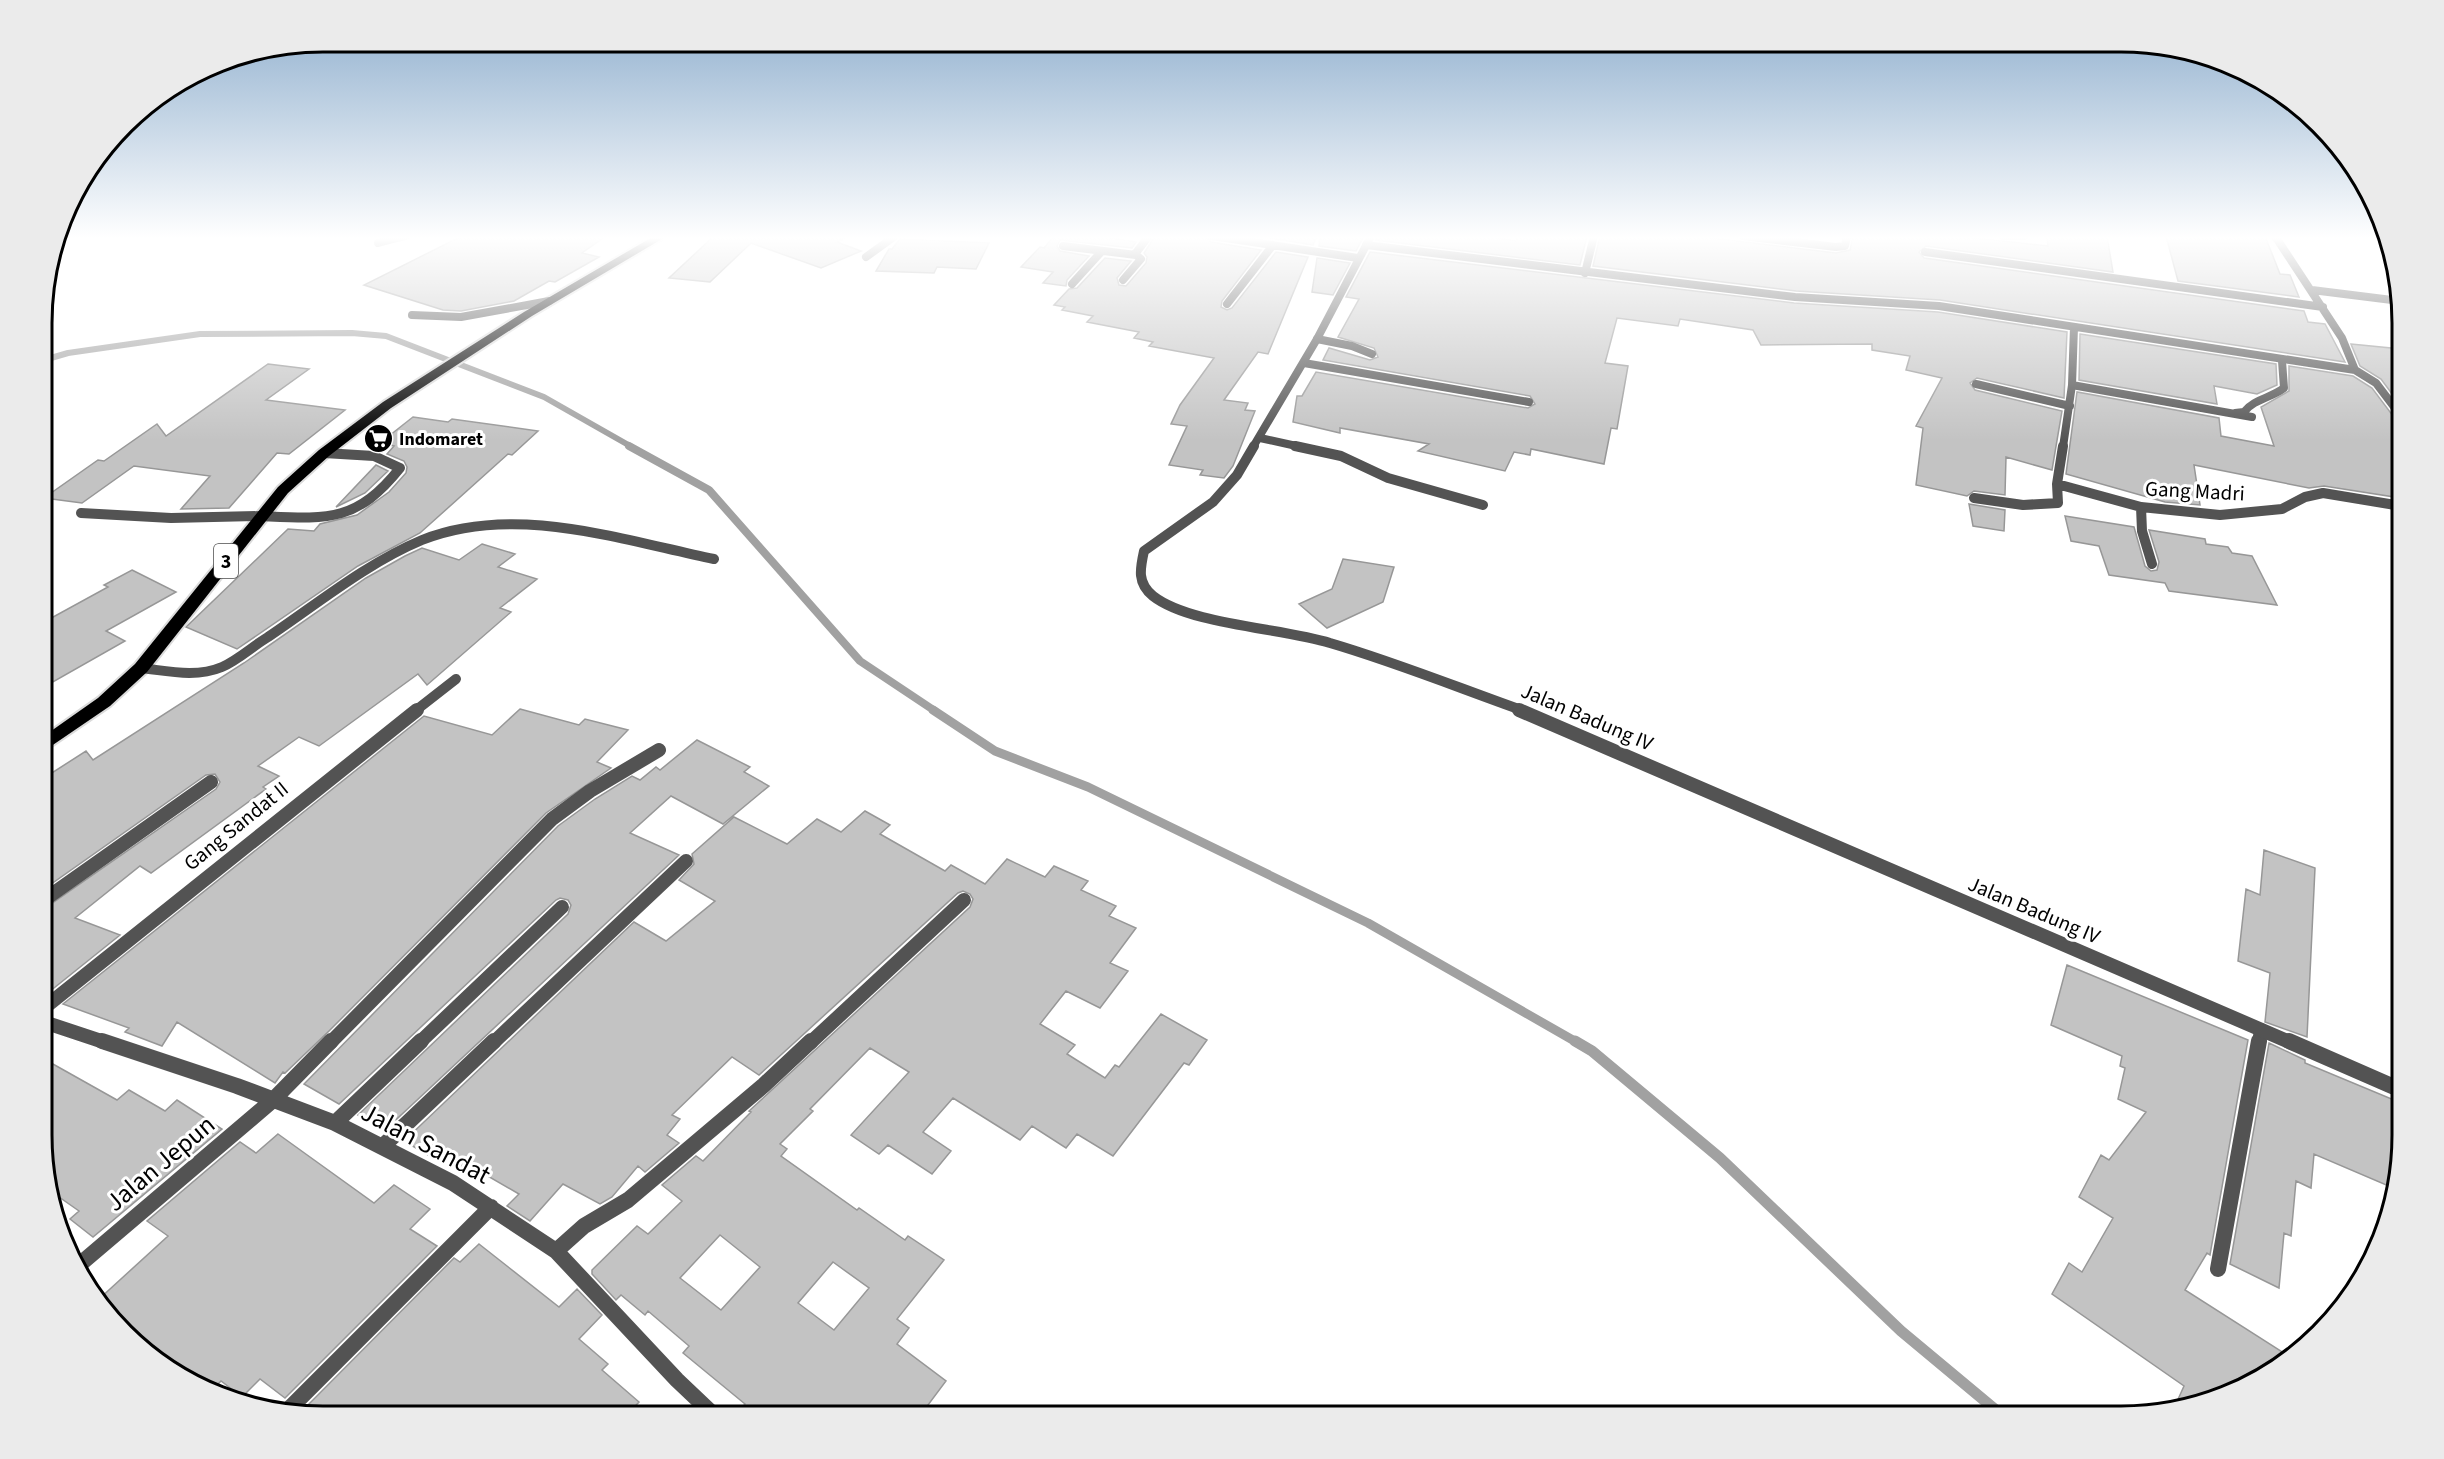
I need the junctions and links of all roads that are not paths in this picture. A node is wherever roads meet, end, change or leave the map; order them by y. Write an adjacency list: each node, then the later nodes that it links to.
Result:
1 (532, 304): 8 (street)
2 (544, 304): 23 (highway, 3)
3 (1335, 304): 10 (street, Jalan Badung IV)
4 (1908, 304): 9 (street)
5 (2302, 304): 7 (street)
6 (2321, 304): 7 (street)
7 (2323, 307): 14 (street)
8 (412, 315)
9 (2074, 327): 12 (street); 16 (street)
10 (1317, 339): 11 (street); 13 (street, Jalan Badung IV)
11 (1372, 354)
12 (2282, 361): 14 (street); 20 (street)
13 (1304, 363): 17 (street); 22 (street, Jalan Badung IV)
14 (2355, 370): 18 (street)
15 (1976, 384): 19 (street)
16 (2072, 385): 19 (street); 20 (street)
17 (1529, 402)
18 (2392, 404)
19 (2070, 406): 24 (street)
20 (2231, 413): 21 (street)
21 (2252, 417)
22 (1260, 438): 26 (street); 44 (street, Jalan Badung IV)
23 (324, 453): 30 (highway, 3); 30 (street)
24 (2059, 479): 25 (street); 28 (street, Gang Madri)
25 (1974, 498)
26 (1483, 505)
27 (2392, 505): 28 (street, Gang Madri)
28 (2140, 507): 32 (street)
29 (81, 513): 30 (street)
30 (261, 516): 33 (highway, 3)
31 (714, 559): 33 (street)
32 (2152, 564)
33 (141, 668): 35 (highway, 3)
34 (456, 679): 42 (street, Gang Sandat II)
35 (52, 739)
36 (659, 750): 46 (street, Jalan Jepun)
37 (211, 782): 39 (street)
38 (686, 861): 48 (street)
39 (52, 894)
40 (964, 900): 50 (street)
41 (562, 907): 47 (street)
42 (52, 1001)
43 (52, 1025): 46 (street, Jalan Sandat)
44 (2260, 1029): 45 (street, Jalan Badung IV); 52 (street)
45 (2392, 1086)
46 (273, 1100): 47 (street, Jalan Sandat); 51 (street, Jalan Jepun)
47 (335, 1124): 48 (street, Jalan Sandat)
48 (383, 1146): 49 (street, Jalan Sandat)
49 (491, 1207): 50 (street, Jalan Sandat); 53 (street)
50 (556, 1251): 54 (street, Jalan Sandat)
51 (83, 1261)
52 (2218, 1269)
53 (293, 1405)
54 (704, 1406)

